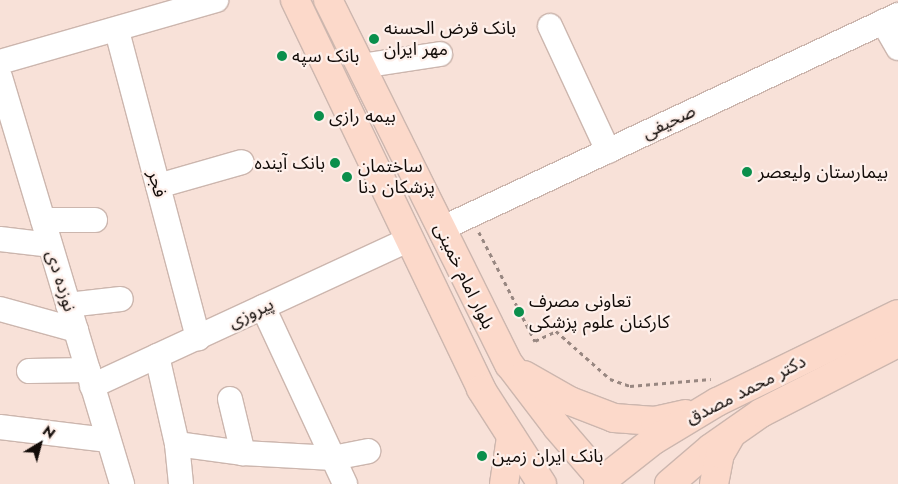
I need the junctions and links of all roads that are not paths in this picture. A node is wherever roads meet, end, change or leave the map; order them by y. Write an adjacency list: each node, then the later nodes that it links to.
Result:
1 (216, 0): 6 (street)
2 (295, 0): 19 (main road, بلوار امام خمینی)
3 (328, 0): 10 (main road, بلوار امام خمینی)
4 (891, 19): 7 (street); 12 (street, صحیفی)
5 (550, 26): 12 (street)
6 (118, 31): 9 (street); 14 (street, فجر)
7 (898, 48)
8 (440, 54): 10 (street)
9 (0, 62)
10 (361, 66): 17 (main road, بلوار امام خمینی)
11 (0, 77): 15 (street, نوزده دی)
12 (608, 151): 17 (street, صحیفی)
13 (242, 162): 14 (street)
14 (158, 186): 27 (street, فجر)
15 (43, 220): 16 (street); 20 (street, نوزده دی)
16 (95, 220)
17 (441, 229): 30 (main road, بلوار امام خمینی)
18 (0, 239): 20 (street)
19 (410, 239): 23 (street, پیروزی); 37 (main road, بلوار امام خمینی)
20 (50, 244): 22 (street, نوزده دی)
21 (121, 300): 22 (street)
22 (68, 305): 26 (street, نوزده دی)
23 (263, 307): 27 (street, پیروزی); 42 (street)
24 (0, 309): 26 (street)
25 (898, 314): 33 (main road, دکتر محمد مصدق)
26 (76, 330): 32 (street, نوزده دی)
27 (198, 338): 29 (street, پیروزی)
28 (898, 343): 36 (main road, دکتر محمد مصدق)
29 (157, 356): 32 (street, پیروزی); 39 (street)
30 (509, 364): 33 (main road); 43 (main road, بلوار امام خمینی)
31 (29, 371): 32 (street)
32 (90, 378): 38 (street, نوزده دی)
33 (717, 390): 36 (main road); 43 (main road, دکتر محمد مصدق)
34 (230, 399): 41 (street)
35 (0, 427): 38 (street)
36 (734, 430): 49 (main road, دکتر محمد مصدق); 50 (main road)
37 (511, 437): 47 (main road); 48 (main road, بلوار امام خمینی)
38 (108, 440): 44 (street, نوزده دی)
39 (177, 444): 41 (street); 45 (street)
40 (368, 451): 42 (street)
41 (243, 452): 42 (street)
42 (333, 458): 46 (street)
43 (602, 483)
44 (122, 484)
45 (181, 484)
46 (345, 484)
47 (504, 484)
48 (542, 484)
49 (668, 484)
50 (714, 484)

